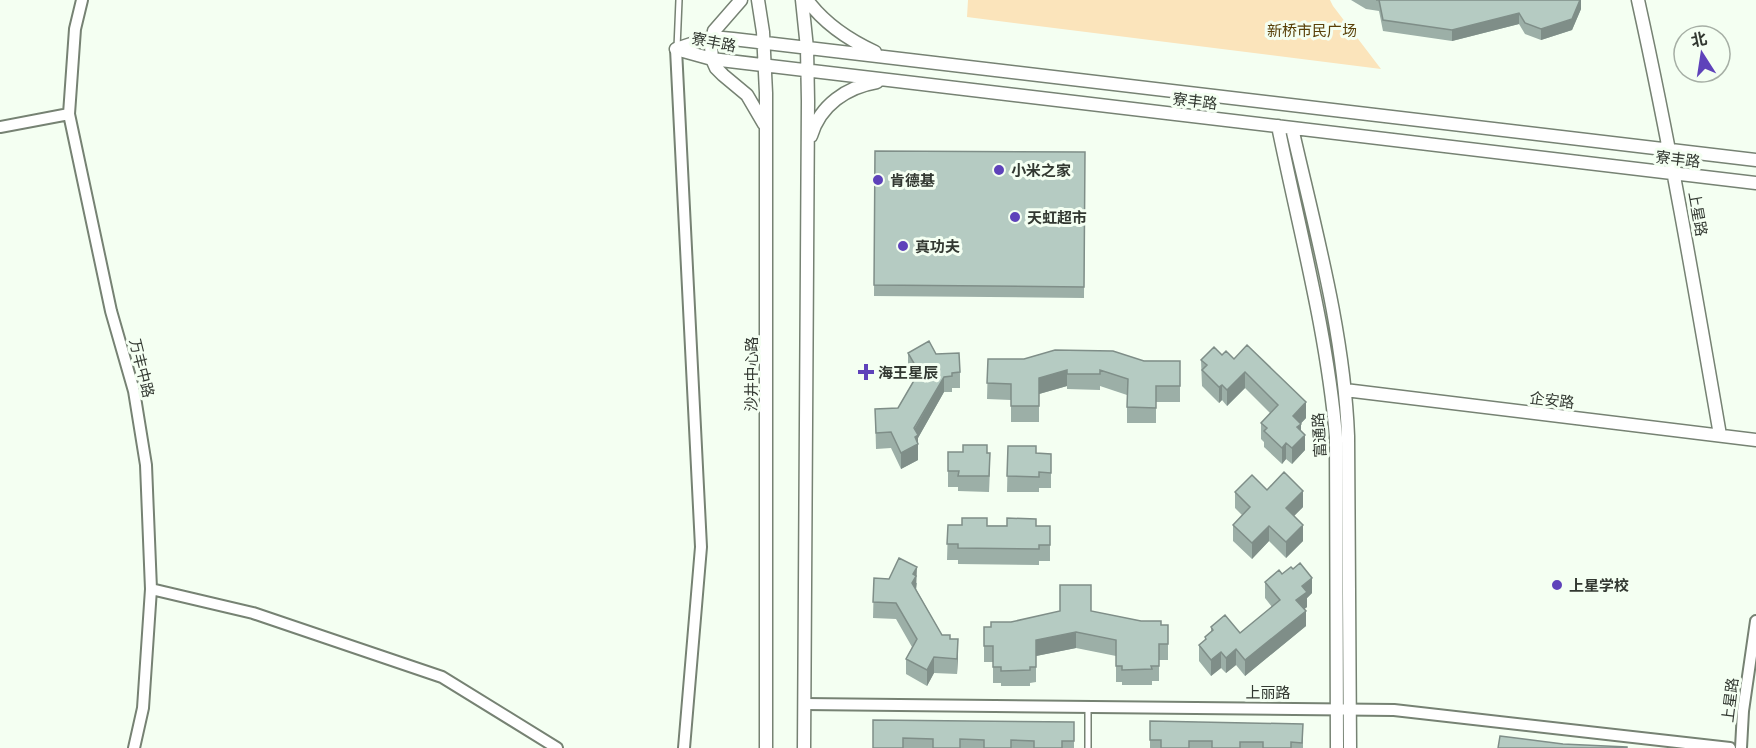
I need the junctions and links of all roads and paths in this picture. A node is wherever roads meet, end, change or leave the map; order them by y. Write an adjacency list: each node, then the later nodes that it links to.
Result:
1 (82, 0): 17 (street, 万丰中路)
2 (679, 0): 11 (lane)
3 (741, 0): 8 (street)
4 (758, 0): 9 (street, 沙井中心路)
5 (802, 0): 10 (street)
6 (807, 0): 12 (street)
7 (1638, 0): 23 (street, 上星路)
8 (712, 37): 9 (street, 寮丰路); 11 (street, 寮丰路); 13 (street)
9 (764, 42): 10 (street, 寮丰路); 14 (street, 沙井中心路)
10 (807, 48): 12 (street, 寮丰路); 15 (street)
11 (676, 49): 13 (street, 寮丰路); 38 (street)
12 (890, 58): 23 (street, 寮丰路)
13 (712, 59): 14 (street, 寮丰路); 21 (street)
14 (765, 65): 15 (street, 寮丰路); 21 (street, 沙井中心路)
15 (808, 70): 16 (street, 寮丰路); 22 (street)
16 (891, 80): 19 (street, 寮丰路); 22 (street)
17 (69, 114): 18 (street); 30 (street, 万丰中路)
18 (0, 126)
19 (1278, 126): 20 (street, 寮丰路); 34 (street, 富通路)
20 (1292, 128): 25 (street, 寮丰路); 27 (street, 富通路)
21 (766, 132): 39 (street, 沙井中心路)
22 (808, 145): 32 (street)
23 (1670, 150): 24 (street, 寮丰路); 25 (street, 上星路)
24 (1756, 160)
25 (1675, 174): 26 (street, 寮丰路); 28 (street, 上星路)
26 (1756, 183)
27 (1345, 390): 28 (street, 企安路); 35 (street, 富通路)
28 (1719, 435): 29 (street, 企安路)
29 (1756, 440)
30 (152, 589): 36 (street, 万丰中路); 37 (street)
31 (1756, 621): 45 (street, 上星路)
32 (804, 704): 33 (street, 上丽路); 40 (street)
33 (1088, 706): 34 (street, 上丽路); 41 (lane)
34 (1337, 708): 35 (street, 上丽路); 42 (street, 富通路)
35 (1350, 709): 43 (street, 富通路); 44 (street, 上丽路)
36 (134, 748)
37 (557, 748)
38 (684, 748)
39 (766, 748)
40 (804, 748)
41 (1088, 748)
42 (1337, 748)
43 (1350, 748)
44 (1730, 748)
45 (1741, 748)

